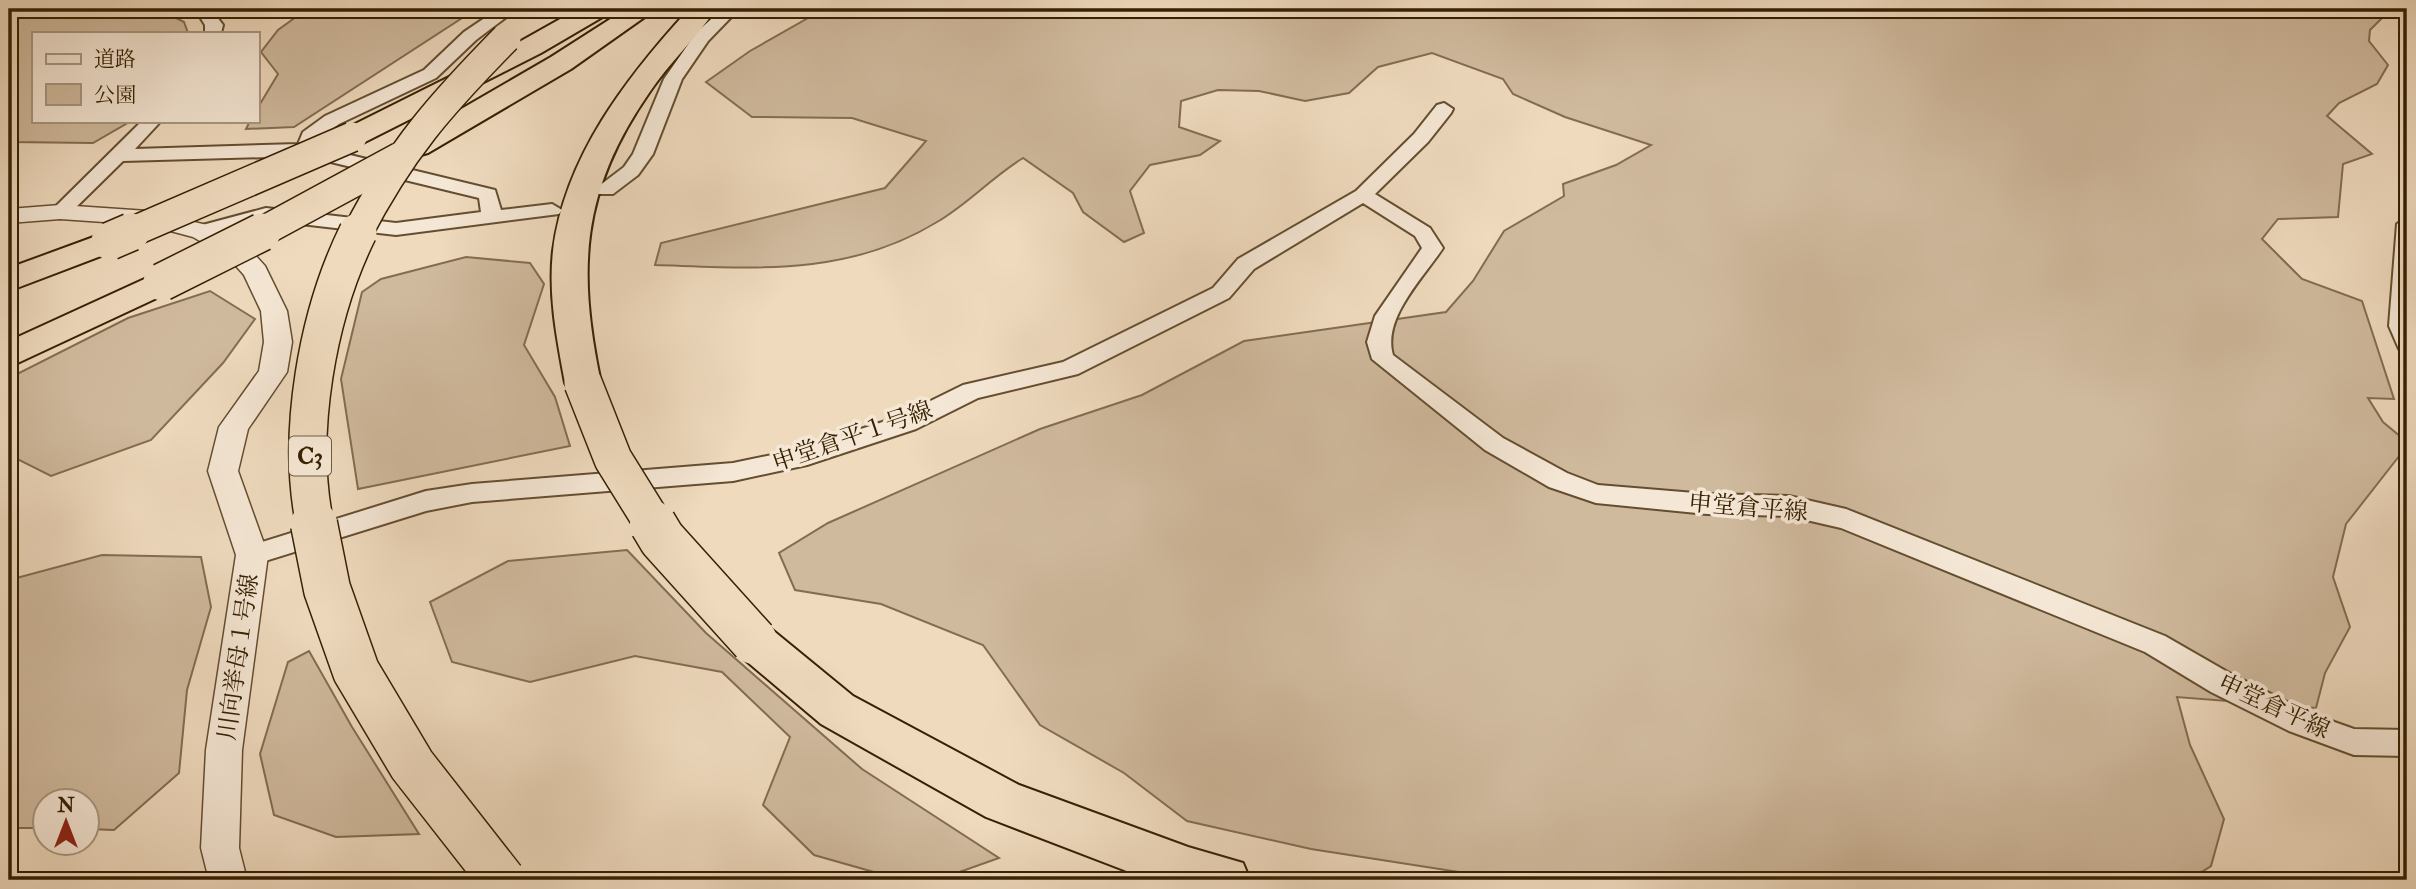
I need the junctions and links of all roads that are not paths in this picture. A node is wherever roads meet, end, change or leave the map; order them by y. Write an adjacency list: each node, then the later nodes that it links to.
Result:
1 (203, 9): 8 (street)
2 (547, 9): 7 (highway, C3)
3 (597, 9): 21 (highway, bridge)
4 (643, 9): 23 (highway, bridge)
5 (703, 9): 26 (highway, bridge)
6 (731, 9): 13 (street)
7 (507, 24): 11 (street); 28 (highway, C3, bridge)
8 (213, 32)
9 (1444, 109): 14 (street, 申堂倉平１号線)
10 (151, 122): 12 (street)
11 (306, 150): 12 (street); 18 (street)
12 (119, 155): 16 (street)
13 (606, 190)
14 (1363, 195): 24 (street, 申堂倉平１号線); 25 (street, 申堂倉平線)
15 (552, 210): 18 (street)
16 (60, 212): 17 (street); 20 (street, 川向挙母１号線)
17 (9, 216)
18 (492, 218): 20 (street)
19 (2407, 225): 22 (street)
20 (202, 231): 24 (street, 川向挙母１号線)
21 (9, 280)
22 (2407, 344)
23 (9, 355)
24 (252, 555): 27 (street, 川向挙母１号線)
25 (2407, 743)
26 (1206, 875)
27 (228, 880)
28 (502, 880)

